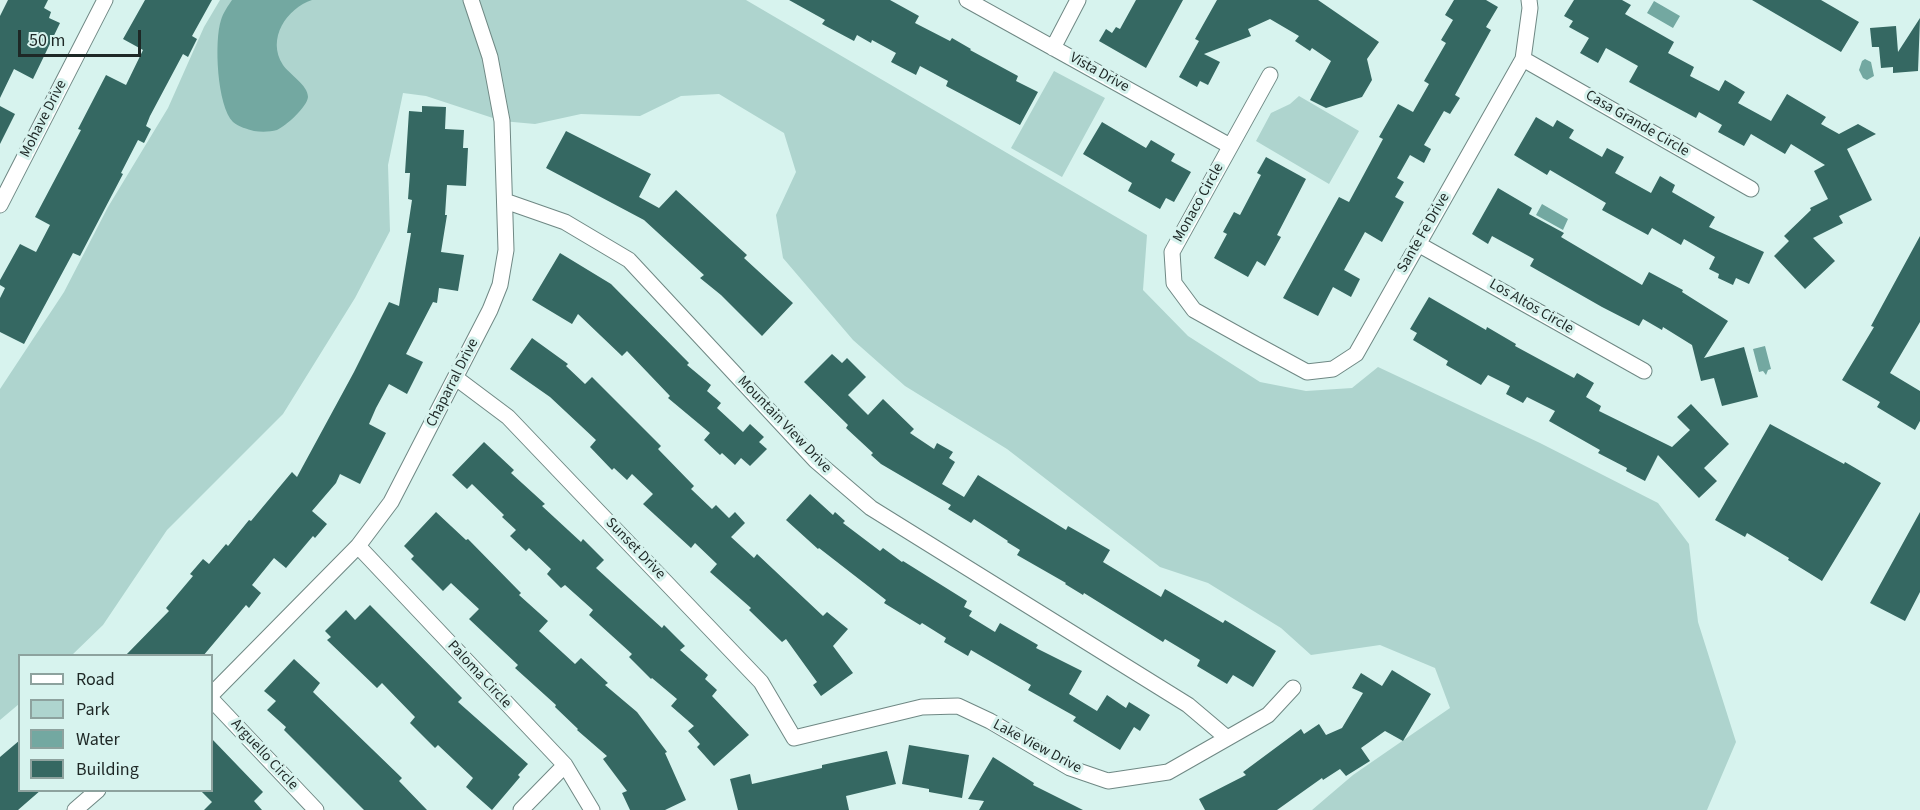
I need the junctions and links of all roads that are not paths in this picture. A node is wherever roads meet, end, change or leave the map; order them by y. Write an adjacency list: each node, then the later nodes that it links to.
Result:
1 (105, 0): 12 (street, Mohave Drive)
2 (471, 0): 11 (street, Chaparral Drive)
3 (967, 0): 6 (street, Vista Drive)
4 (1078, 0): 6 (street)
5 (1529, 0): 7 (street, Sante Fe Drive)
6 (1053, 48): 9 (street, Vista Drive)
7 (1524, 59): 10 (street, Casa Grande Circle); 13 (street, Sante Fe Drive)
8 (1270, 75): 9 (street, Monaco Circle)
9 (1230, 146): 14 (street, Monaco Circle)
10 (1751, 189)
11 (505, 201): 16 (street, Chaparral Drive); 22 (street, Mountain View Drive)
12 (0, 205)
13 (1418, 244): 14 (street, Sante Fe Drive); 15 (street, Los Altos Circle)
14 (1248, 340)
15 (1644, 371)
16 (456, 378): 17 (street, Chaparral Drive); 21 (street, Sunset Drive)
17 (358, 546): 19 (street, Chaparral Drive); 23 (street, Paloma Circle)
18 (1293, 688): 22 (street, Lake View Drive)
19 (213, 693)
20 (213, 701): 26 (street, Arguello Circle)
21 (794, 738): 22 (street, Lake View Drive)
22 (1227, 738)
23 (565, 765): 27 (street); 28 (street, Paloma Circle)
24 (96, 792): 25 (street)
25 (75, 810)
26 (316, 810)
27 (521, 810)
28 (592, 810)

